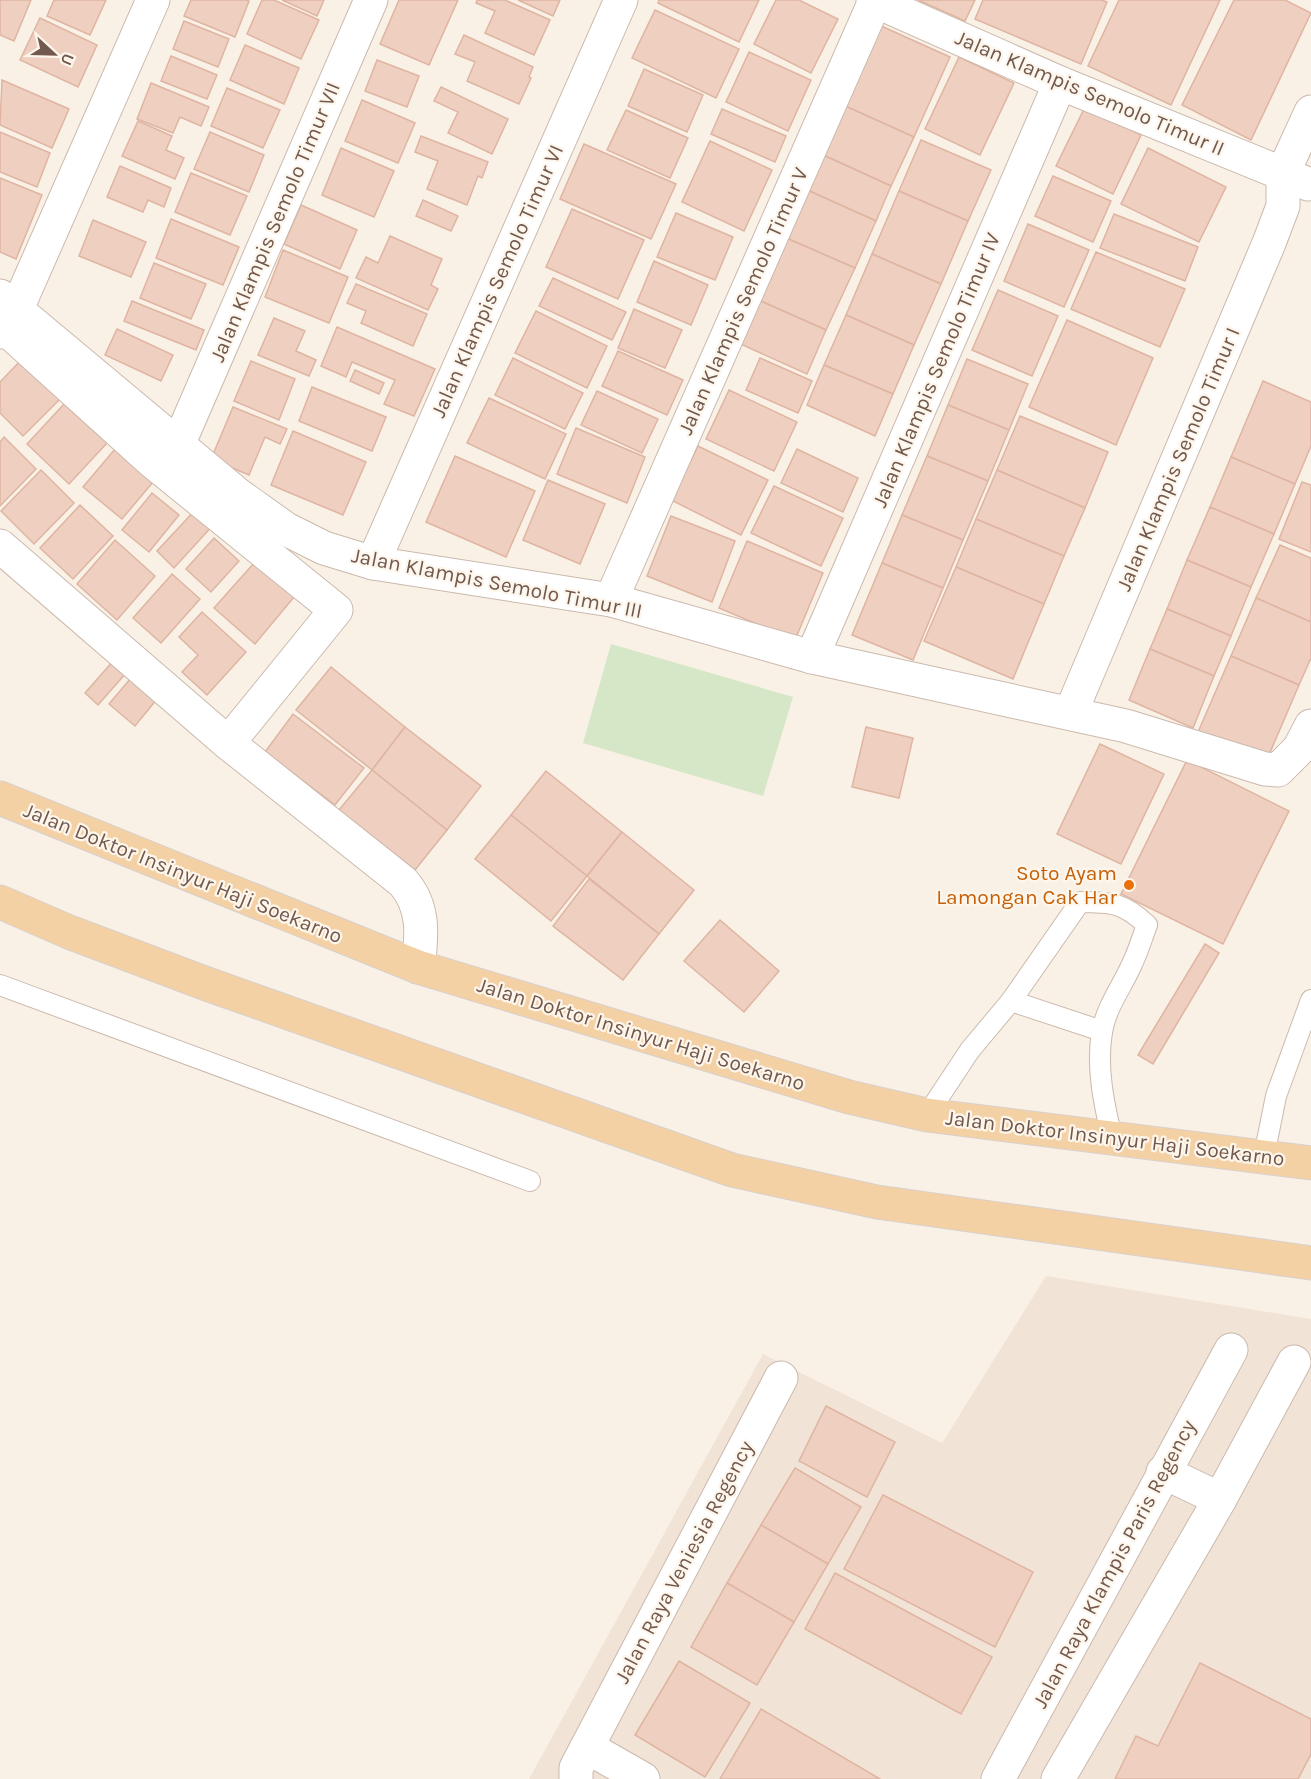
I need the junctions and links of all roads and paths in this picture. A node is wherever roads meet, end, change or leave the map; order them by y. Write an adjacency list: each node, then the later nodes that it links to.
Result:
1 (153, 0): 8 (street)
2 (371, 0): 9 (street, Jalan Klampis Semolo Timur VII)
3 (621, 0): 11 (street, Jalan Klampis Semolo Timur VI)
4 (874, 0): 5 (street, Jalan Klampis Semolo Timur II); 12 (street, Jalan Klampis Semolo Timur V)
5 (1060, 83): 7 (street, Jalan Klampis Semolo Timur II); 13 (street, Jalan Klampis Semolo Timur IV)
6 (1311, 112): 7 (street, Jalan Klampis Semolo Timur I)
7 (1301, 178): 14 (street, Jalan Klampis Semolo Timur I)
8 (5, 316): 9 (street, Jalan Klampis Semolo Timur III); 16 (street)
9 (178, 445): 11 (street, Jalan Klampis Semolo Timur III)
10 (0, 546): 16 (street)
11 (373, 563): 12 (street, Jalan Klampis Semolo Timur III)
12 (611, 600): 13 (street, Jalan Klampis Semolo Timur III)
13 (812, 657): 14 (street, Jalan Klampis Semolo Timur III)
14 (1071, 712): 15 (street, Jalan Klampis Semolo Timur III)
15 (1311, 726)
16 (228, 743): 19 (street)
17 (0, 798): 19 (main road, Jalan Doktor Insinyur Haji Soekarno)
18 (0, 902): 29 (main road)
19 (418, 967): 24 (main road, Jalan Doktor Insinyur Haji Soekarno)
20 (0, 984): 28 (lane)
21 (1311, 1000): 26 (lane)
22 (1011, 1001): 23 (lane); 23 (lane); 24 (lane)
23 (1102, 1031): 25 (lane)
24 (927, 1115): 25 (main road, Jalan Doktor Insinyur Haji Soekarno)
25 (1112, 1138): 26 (main road, Jalan Doktor Insinyur Haji Soekarno)
26 (1264, 1156): 27 (main road, Jalan Doktor Insinyur Haji Soekarno)
27 (1311, 1163)
28 (530, 1181)
29 (1311, 1263)
30 (1231, 1350): 33 (street, Jalan Raya Klampis Paris Regency)
31 (1293, 1362): 34 (street)
32 (781, 1378): 35 (street, Jalan Raya Veniesia Regency)
33 (1163, 1472): 34 (street); 38 (street, Jalan Raya Klampis Paris Regency)
34 (1220, 1498): 39 (street)
35 (587, 1747): 36 (street, Jalan Raya Veniesia Regency); 37 (street)
36 (576, 1779)
37 (643, 1779)
38 (998, 1779)
39 (1058, 1779)

